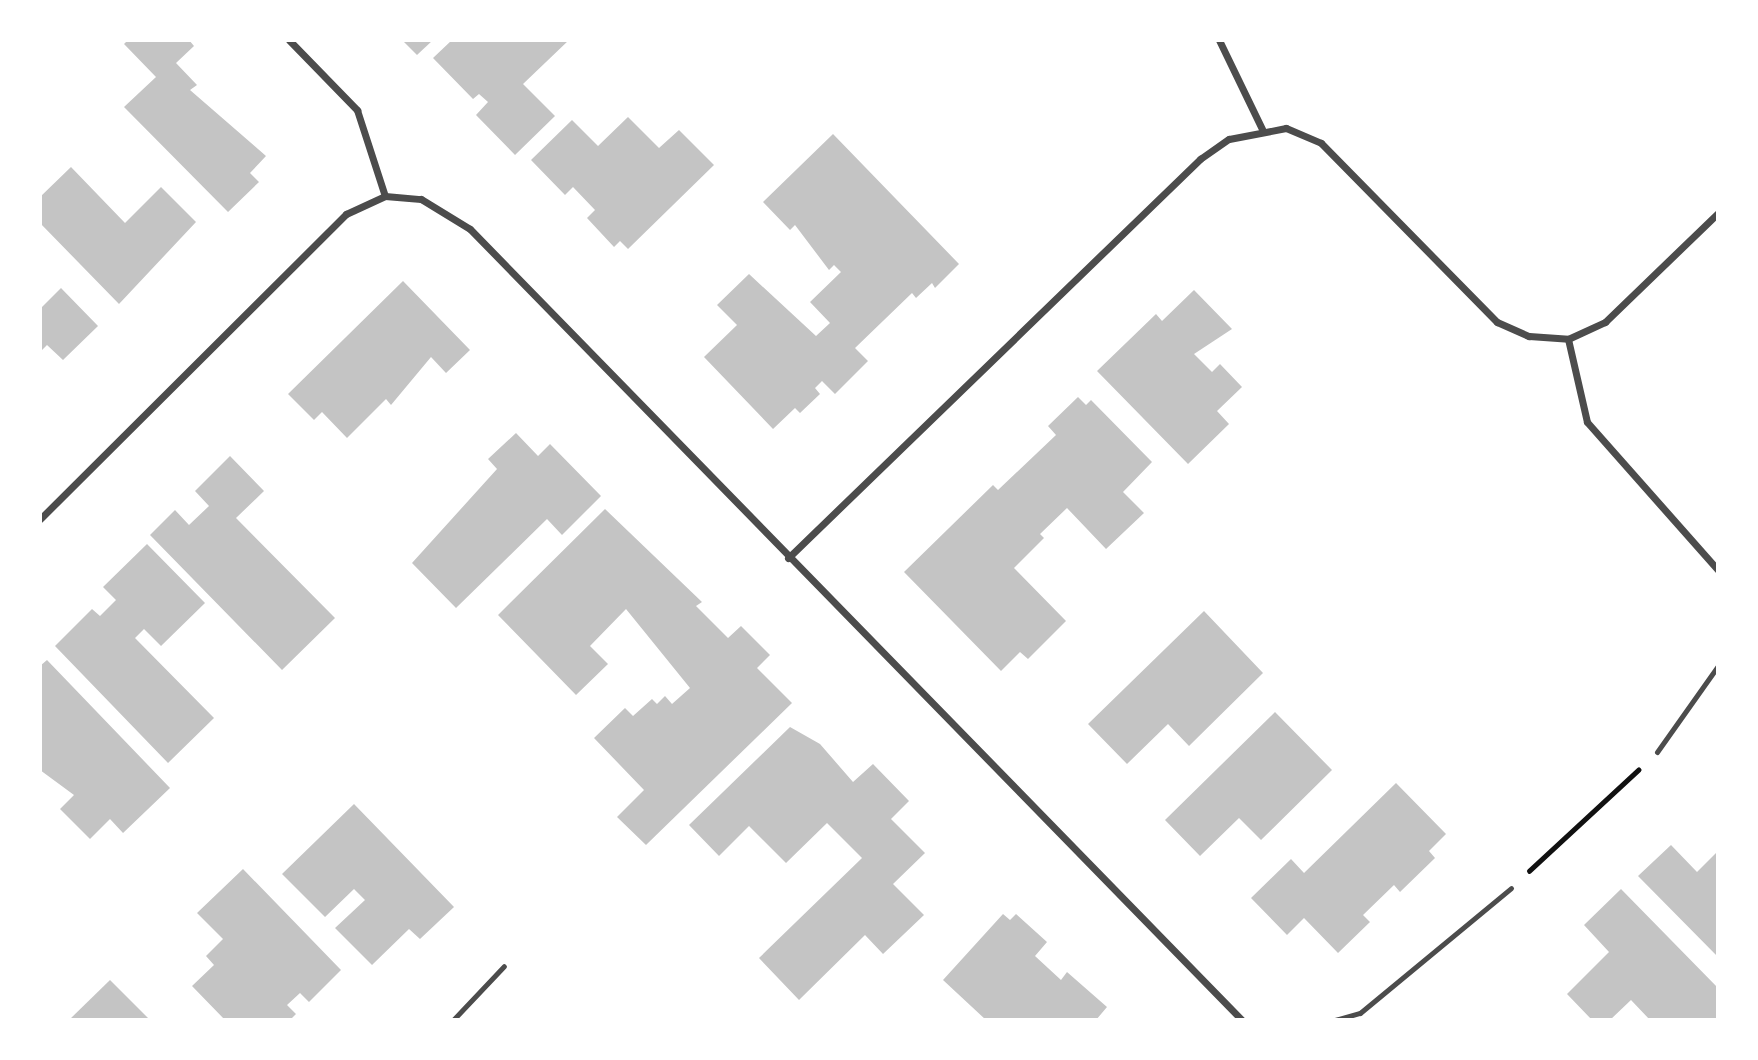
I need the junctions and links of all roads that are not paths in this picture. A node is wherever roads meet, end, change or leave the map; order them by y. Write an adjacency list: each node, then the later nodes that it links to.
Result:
1 (289, 40): 4 (street)
2 (1219, 40): 3 (street)
3 (1262, 129): 6 (street); 8 (street)
4 (385, 197): 7 (street); 8 (street)
5 (1718, 213): 6 (street)
6 (1568, 339): 9 (street)
7 (40, 519)
8 (788, 558): 15 (street)
9 (1718, 570)
10 (1718, 666): 11 (lane)
11 (1657, 752)
12 (1511, 888): 16 (lane)
13 (504, 967): 14 (lane)
14 (453, 1020)
15 (1242, 1020)
16 (1335, 1020)

